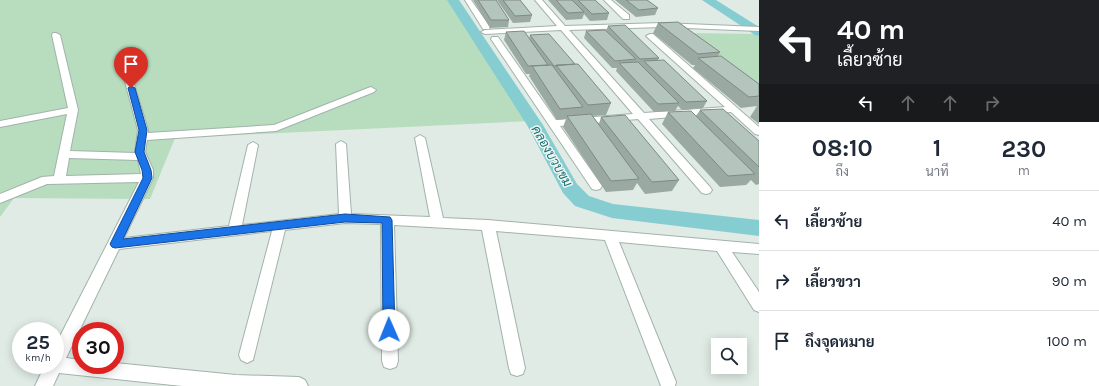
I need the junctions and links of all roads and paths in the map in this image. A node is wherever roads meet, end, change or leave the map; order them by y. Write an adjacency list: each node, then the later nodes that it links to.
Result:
1 (468, 0): 5 (street)
2 (538, 0): 5 (street)
3 (607, 0): 4 (street)
4 (626, 17)
5 (563, 28): 6 (street); 14 (street)
6 (759, 29)
7 (56, 35): 13 (street)
8 (650, 36): 12 (street)
9 (495, 39): 15 (street)
10 (127, 74): 18 (street)
11 (371, 90): 18 (street)
12 (734, 109): 14 (street); 17 (street)
13 (73, 110): 16 (street); 22 (street)
14 (643, 117): 15 (street); 27 (street)
15 (553, 123): 26 (street)
16 (0, 124)
17 (759, 132)
18 (142, 137): 23 (street)
19 (420, 138): 31 (street)
20 (341, 144): 29 (street)
21 (253, 145): 34 (street)
22 (64, 154): 23 (street); 25 (street)
23 (141, 157): 24 (street)
24 (147, 178): 25 (street); 36 (street)
25 (59, 180): 28 (street)
26 (596, 186)
27 (706, 190)
28 (0, 199)
29 (345, 218): 30 (street); 32 (street)
30 (387, 220): 31 (street); 42 (street)
31 (438, 223): 33 (street)
32 (280, 225): 34 (street); 41 (street)
33 (488, 225): 35 (street); 44 (street)
34 (234, 231): 36 (street)
35 (610, 236): 37 (street); 46 (street)
36 (115, 244): 40 (street)
37 (721, 246): 38 (street); 39 (street)
38 (759, 249)
39 (759, 305)
40 (64, 344)
41 (247, 355)
42 (390, 361)
43 (64, 365): 47 (street)
44 (517, 368)
45 (49, 374): 48 (street)
46 (668, 382)
47 (236, 385): 49 (street)
48 (44, 386)
49 (299, 386)

